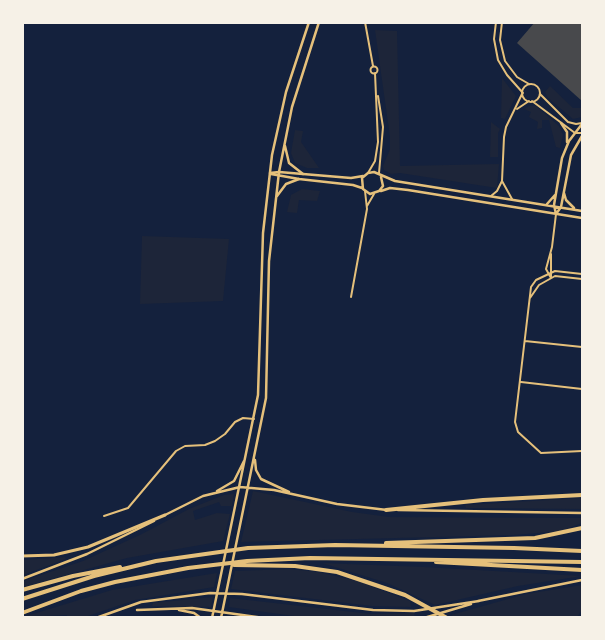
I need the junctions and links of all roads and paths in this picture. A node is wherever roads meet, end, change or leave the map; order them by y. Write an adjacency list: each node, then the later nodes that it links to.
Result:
1 (309, 22): 21 (main road)
2 (319, 22): 18 (main road)
3 (365, 22): 6 (street)
4 (496, 22): 10 (street)
5 (502, 22): 8 (street)
6 (373, 66): 7 (street); 7 (street)
7 (375, 73): 9 (street)
8 (529, 84): 10 (street); 11 (street)
9 (376, 89): 22 (street); 25 (street)
10 (522, 93): 12 (street); 13 (street)
11 (540, 94): 12 (street); 15 (street)
12 (530, 101): 13 (street); 14 (street)
13 (515, 111): 28 (street)
14 (561, 123): 16 (street); 19 (main road)
15 (582, 124): 16 (main road)
16 (575, 133): 17 (street); 19 (main road)
17 (582, 134): 30 (main road)
18 (285, 140): 20 (main road); 23 (main road)
19 (567, 145): 32 (main road)
20 (279, 172): 21 (main road); 23 (main road); 26 (main road)
21 (270, 173): 26 (main road); 57 (main road)
22 (368, 173): 24 (main road); 25 (main road)
23 (303, 174): 24 (main road)
24 (364, 175): 29 (main road)
25 (380, 176): 31 (main road); 34 (main road)
26 (278, 177): 27 (main road); 36 (main road)
27 (299, 179): 29 (main road); 36 (main road)
28 (502, 181): 34 (street); 35 (street)
29 (364, 190): 33 (main road); 40 (street)
30 (564, 190): 39 (main road); 41 (main road)
31 (379, 191): 33 (main road); 43 (main road)
32 (556, 191): 37 (main road); 38 (main road)
33 (374, 194): 40 (street)
34 (491, 196): 35 (main road)
35 (513, 200): 37 (main road)
36 (275, 202): 60 (main road)
37 (545, 204): 38 (main road)
38 (554, 206): 39 (main road); 43 (main road)
39 (561, 207): 41 (main road); 43 (main road)
40 (367, 209): 51 (street)
41 (576, 210): 42 (main road)
42 (582, 211)
43 (556, 214): 44 (main road); 45 (street)
44 (582, 218)
45 (551, 254): 46 (street); 47 (street)
46 (552, 272): 47 (street); 48 (street); 49 (street)
47 (547, 274): 49 (street); 52 (street)
48 (582, 274)
49 (551, 278): 50 (street); 52 (street)
50 (582, 279)
51 (351, 297)
52 (529, 300): 53 (street)
53 (525, 341): 54 (street); 55 (street)
54 (582, 347)
55 (521, 382): 56 (street); 58 (street)
56 (582, 389)
57 (254, 419): 59 (main road); 69 (street)
58 (582, 451)
59 (246, 455): 61 (main road); 63 (main road)
60 (254, 457): 62 (main road); 65 (main road)
61 (240, 487): 62 (main road); 63 (main road); 86 (main road)
62 (248, 487): 65 (main road); 87 (main road)
63 (210, 494): 68 (main road)
64 (582, 495): 66 (highway)
65 (300, 496): 66 (main road)
66 (386, 510): 67 (main road)
67 (582, 513)
68 (165, 515): 73 (highway); 79 (main road)
69 (104, 516)
70 (582, 528): 71 (highway)
71 (335, 545): 72 (highway); 74 (highway)
72 (582, 551)
73 (22, 556)
74 (179, 557): 81 (highway); 82 (highway)
75 (407, 559): 76 (highway); 77 (highway); 78 (highway)
76 (582, 562)
77 (243, 563): 88 (highway); 97 (highway)
78 (582, 570)
79 (22, 579)
80 (582, 580): 83 (main road)
81 (22, 590)
82 (22, 599)
83 (479, 601): 90 (main road); 96 (main road)
84 (167, 608): 85 (main road); 86 (main road); 91 (main road)
85 (137, 610)
86 (214, 610): 87 (main road); 92 (main road)
87 (222, 611): 89 (main road); 93 (main road)
88 (22, 613)
89 (251, 616): 94 (main road); 95 (main road)
90 (96, 618)
91 (201, 618)
92 (212, 618)
93 (221, 618)
94 (234, 618)
95 (264, 618)
96 (424, 618)
97 (447, 618)

